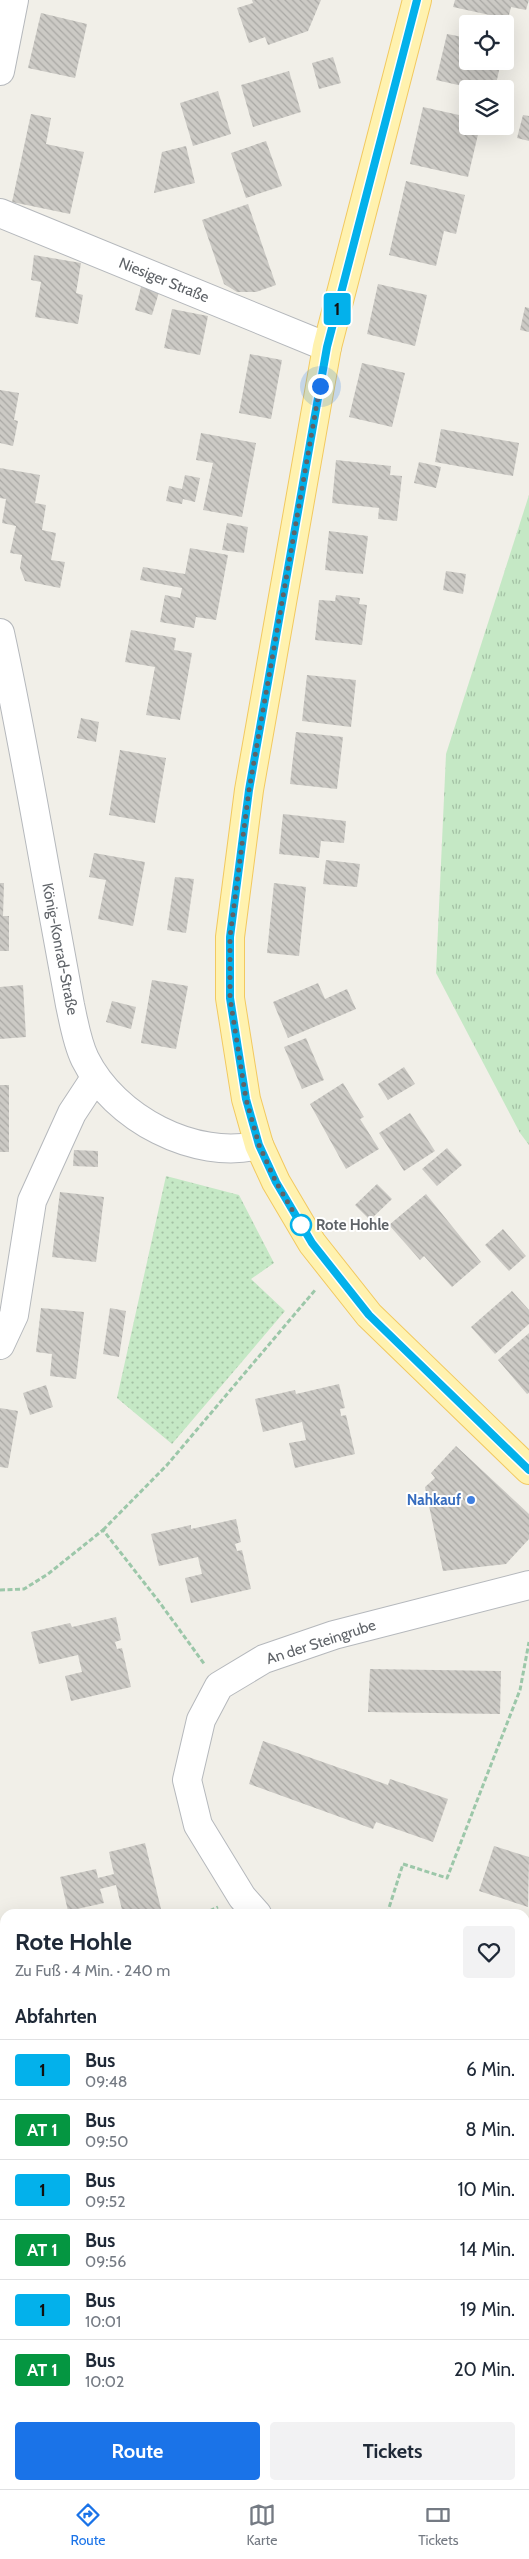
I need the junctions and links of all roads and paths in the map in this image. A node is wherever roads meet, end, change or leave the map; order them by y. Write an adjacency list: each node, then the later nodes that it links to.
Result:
1 (14, 0): 3 (street)
2 (417, 0): 5 (main road)
3 (0, 71)
4 (0, 213): 5 (street, Niesiger Straße)
5 (327, 347): 8 (main road)
6 (0, 633): 7 (street, König-Konrad-Straße)
7 (95, 1078): 8 (street, König-Konrad-Straße); 10 (street)
8 (259, 1145): 9 (main road)
9 (332, 1272): 11 (main road); 12 (path)
10 (0, 1345)
11 (529, 1470)
12 (103, 1530): 14 (path); 16 (path)
13 (529, 1585): 16 (street, An der Steingrube)
14 (0, 1590)
15 (529, 1642): 18 (path)
16 (219, 1686): 17 (street)
17 (253, 1909)
18 (389, 1909)

